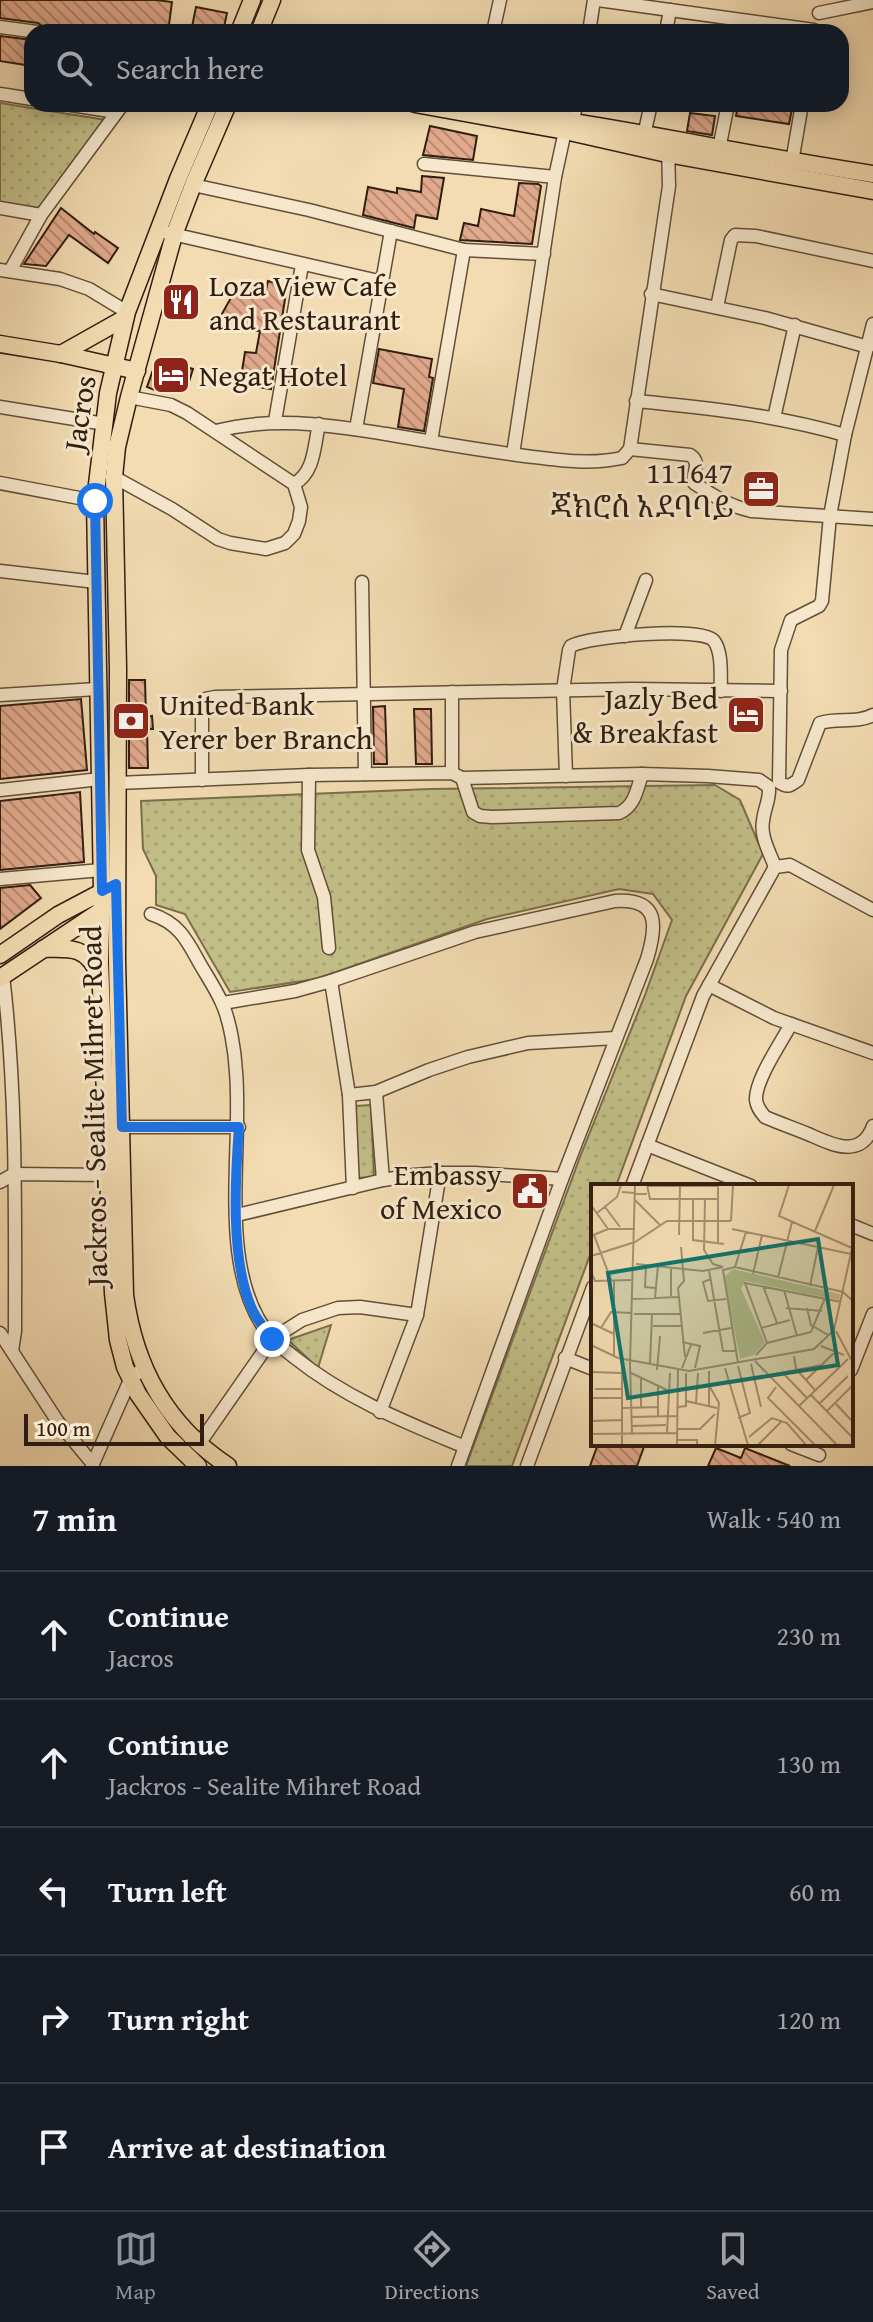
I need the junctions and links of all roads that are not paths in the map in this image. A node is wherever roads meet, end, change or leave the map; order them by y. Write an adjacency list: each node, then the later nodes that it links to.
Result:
1 (252, 0): 8 (main road)
2 (272, 0): 9 (main road)
3 (500, 0): 10 (street)
4 (596, 0): 7 (street); 11 (street)
5 (873, 2): 6 (street)
6 (819, 6)
7 (670, 10): 12 (street); 13 (street)
8 (242, 24)
9 (262, 24)
10 (495, 24)
11 (591, 24)
12 (667, 24)
13 (766, 24)
14 (0, 27): 15 (street)
15 (24, 30)
16 (0, 94): 17 (street)
17 (24, 98)
18 (116, 112): 38 (street)
19 (207, 112): 40 (main road, Jacros)
20 (225, 112): 35 (main road, Jacros)
21 (471, 112): 27 (main road)
22 (533, 112): 27 (main road)
23 (573, 112): 27 (street)
24 (649, 112): 28 (street)
25 (726, 112): 30 (street)
26 (801, 112): 31 (street)
27 (569, 126): 28 (main road); 29 (main road); 34 (street)
28 (644, 135): 29 (main road)
29 (668, 146): 30 (main road); 36 (main road); 47 (street)
30 (719, 149): 31 (main road)
31 (792, 162): 33 (main road)
32 (424, 164): 34 (street)
33 (873, 174)
34 (555, 177): 42 (street)
35 (193, 185): 39 (street); 40 (main road, Jacros)
36 (873, 191)
37 (0, 208): 38 (street)
38 (41, 215): 45 (street)
39 (391, 231): 41 (street); 46 (street)
40 (166, 232): 44 (street); 49 (main road, Jacros); 56 (main road, Jacros)
41 (464, 250): 42 (street); 67 (street)
42 (544, 254): 69 (street)
43 (873, 261): 48 (street)
44 (302, 265): 46 (street); 61 (street)
45 (5, 270): 49 (street)
46 (383, 282): 64 (street)
47 (651, 294): 48 (street); 58 (street)
48 (717, 307): 51 (street)
49 (126, 315): 54 (main road); 55 (main road, Jacros)
50 (873, 324): 53 (street)
51 (795, 325): 53 (street); 60 (street)
52 (0, 344): 54 (main road)
53 (868, 347): 66 (street)
54 (61, 354): 55 (main road)
55 (114, 367): 56 (main road); 62 (main road, Jacros)
56 (137, 371): 57 (main road, Jacros)
57 (129, 397): 65 (street); 70 (main road, Jacros)
58 (636, 401): 60 (street); 68 (street)
59 (0, 407): 62 (street)
60 (774, 418): 66 (street)
61 (275, 421): 63 (street); 65 (street)
62 (105, 424): 73 (main road, Jacros)
63 (319, 424): 64 (street); 72 (street)
64 (356, 429): 67 (street)
65 (216, 431): 72 (street)
66 (845, 435): 74 (street)
67 (431, 441): 69 (street)
68 (630, 449): 69 (street); 74 (street)
69 (513, 454)
70 (114, 477): 72 (street); 96 (main road, Jacros)
71 (0, 483): 73 (street)
72 (294, 484)
73 (95, 501): 78 (main road, Jacros)
74 (830, 516): 75 (street); 84 (street)
75 (873, 519)
76 (0, 571): 78 (street)
77 (646, 580): 80 (street)
78 (96, 582): 81 (main road, Jacros)
79 (362, 582): 86 (street)
80 (625, 636): 82 (street); 83 (street)
81 (97, 689): 87 (street); 94 (main road, Jacros)
82 (563, 690): 83 (street); 85 (street); 93 (street)
83 (721, 691): 84 (street)
84 (781, 691): 97 (street)
85 (452, 692): 86 (street); 92 (street)
86 (363, 693): 89 (street); 95 (street)
87 (0, 695)
88 (873, 715): 97 (street)
89 (365, 774): 91 (street); 92 (street)
90 (642, 774): 92 (street); 93 (street); 97 (street)
91 (309, 775): 95 (street); 105 (street)
92 (457, 776): 93 (street)
93 (566, 776)
94 (100, 779): 98 (street); 100 (main road, Jacros)
95 (202, 780): 96 (street)
96 (117, 783): 102 (main road, Jacros)
97 (774, 784): 99 (street)
98 (0, 790)
99 (775, 867): 103 (street); 111 (street)
100 (101, 870): 101 (street); 102 (main road, Jacros)
101 (0, 879)
102 (109, 896): 106 (main road); 107 (main road); 110 (main road, Jacros); 120 (main road, Jackros - Sealite Mihret Road)
103 (873, 910)
104 (151, 914): 112 (street)
105 (329, 948)
106 (40, 950): 108 (main road); 110 (main road)
107 (0, 955)
108 (1, 977): 116 (street)
109 (331, 981): 112 (street); 114 (street); 118 (street)
110 (102, 985): 125 (main road, Jacros)
111 (709, 985): 113 (street); 122 (street)
112 (223, 1003): 121 (street)
113 (791, 1024): 115 (street); 119 (street)
114 (616, 1038): 117 (street); 126 (street)
115 (873, 1053)
116 (6, 1078): 124 (street)
117 (376, 1092): 118 (street); 127 (street)
118 (349, 1095): 131 (street)
119 (873, 1126)
120 (122, 1127): 121 (street); 143 (main road, Jackros - Sealite Mihret Road)
121 (239, 1127): 132 (street)
122 (647, 1145): 129 (street); 130 (street)
123 (440, 1173): 126 (street); 127 (street); 137 (street)
124 (14, 1174): 125 (street); 128 (street); 140 (street)
125 (108, 1175): 145 (main road, Jacros)
126 (562, 1179): 149 (street)
127 (383, 1180): 131 (street)
128 (0, 1182)
129 (633, 1184)
130 (746, 1184)
131 (353, 1188): 132 (street)
132 (237, 1215): 139 (street)
133 (853, 1226): 134 (street)
134 (873, 1234)
135 (591, 1292): 141 (street)
136 (873, 1314): 142 (street)
137 (417, 1315): 139 (street); 146 (street)
138 (0, 1333): 140 (street)
139 (272, 1339): 146 (street); 147 (street)
140 (12, 1351): 151 (street)
141 (565, 1358): 144 (street); 155 (street)
142 (853, 1365)
143 (143, 1368): 145 (street); 147 (main road, Jackros - Sealite Mihret Road)
144 (591, 1368)
145 (130, 1380): 151 (street); 152 (main road, Jacros)
146 (380, 1412): 149 (street)
147 (199, 1444): 153 (main road, Jackros - Sealite Mihret Road)
148 (796, 1446): 150 (street)
149 (465, 1447): 154 (street)
150 (819, 1455)
151 (92, 1465)
152 (198, 1466)
153 (228, 1466)
154 (458, 1466)
155 (527, 1466)

